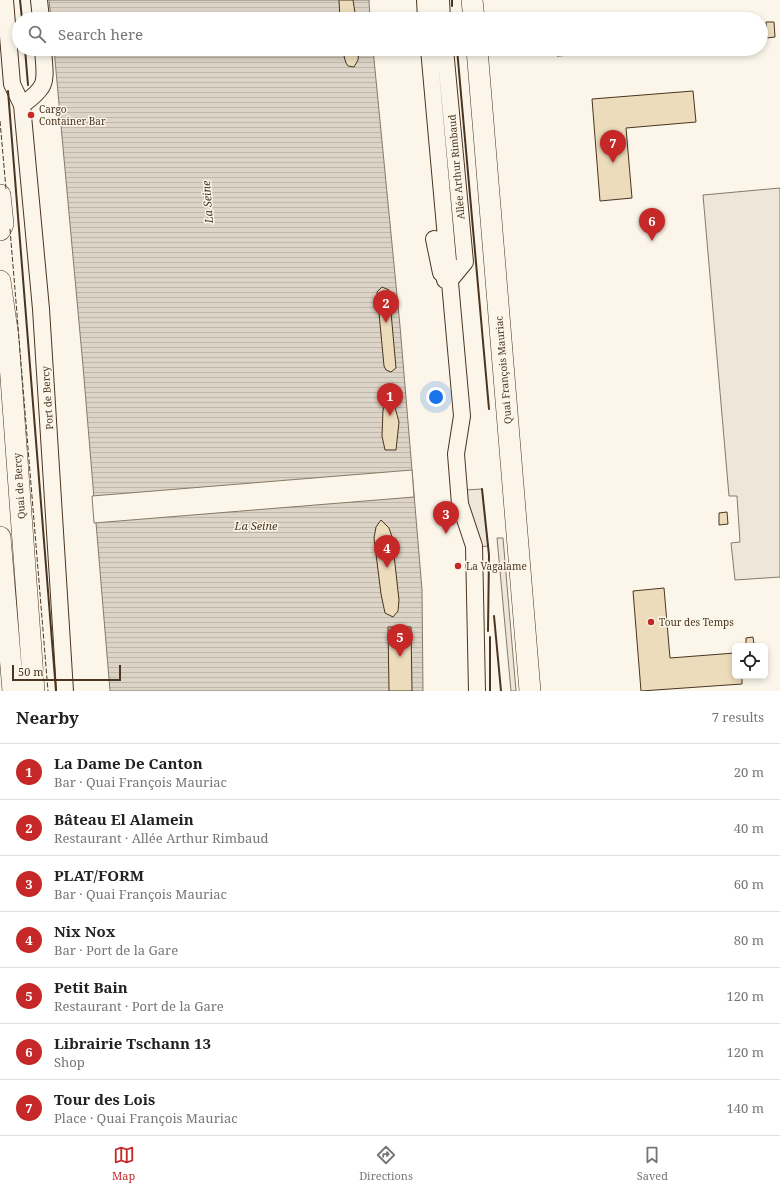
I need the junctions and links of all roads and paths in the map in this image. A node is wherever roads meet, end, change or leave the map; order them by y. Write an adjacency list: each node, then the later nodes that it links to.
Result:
1 (5, 0): 14 (street, Port de Bercy)
2 (39, 0): 6 (street)
3 (425, 0): 7 (street)
4 (441, 0): 8 (street)
5 (472, 0): 9 (main road)
6 (40, 12)
7 (426, 12)
8 (442, 12)
9 (473, 12)
10 (43, 56): 14 (street)
11 (430, 56): 18 (street)
12 (446, 56): 18 (street, Allée Arthur Rimbaud)
13 (477, 56): 26 (main road, Quai François Mauriac)
14 (22, 105): 24 (street, Port de Bercy)
15 (0, 195): 16 (main road)
16 (0, 230)
17 (434, 239): 18 (street)
18 (447, 280): 20 (street); 25 (street)
19 (0, 281): 23 (main road, Quai de Bercy)
20 (444, 330)
21 (0, 537): 22 (main road)
22 (13, 691)
23 (34, 691)
24 (65, 691)
25 (477, 691)
26 (530, 691)

